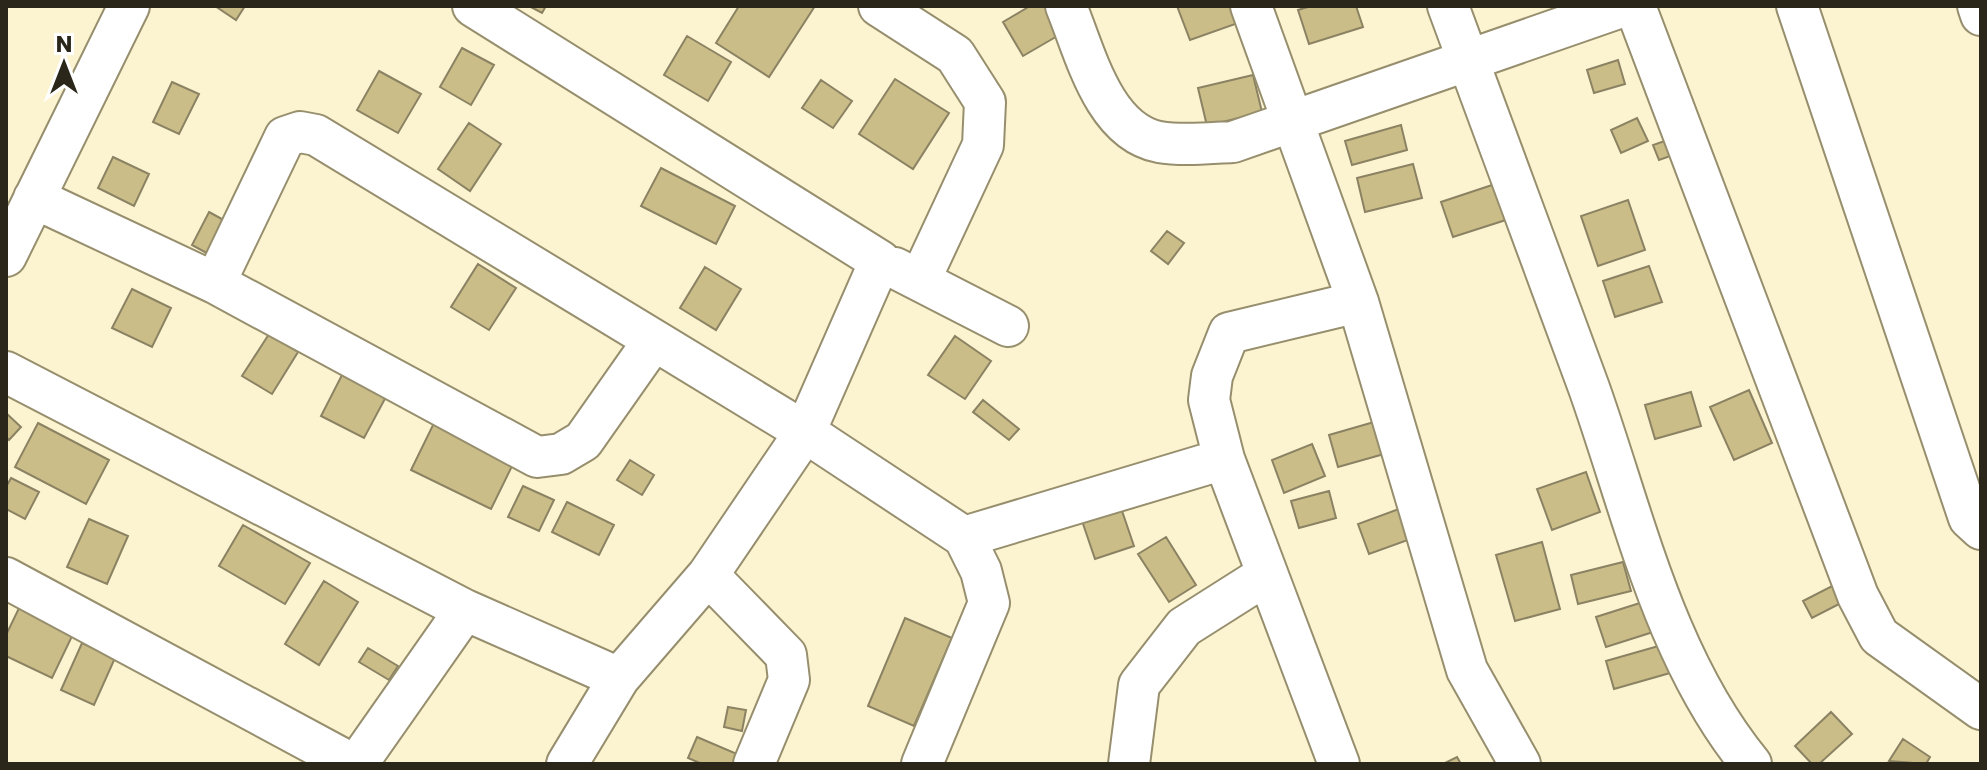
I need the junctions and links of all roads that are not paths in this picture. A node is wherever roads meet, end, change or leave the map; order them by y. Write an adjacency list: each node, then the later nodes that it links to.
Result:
1 (129, 6): 14 (street)
2 (473, 6): 16 (street)
3 (879, 6): 17 (street)
4 (1066, 6): 13 (street)
5 (1251, 6): 13 (street)
6 (1448, 6): 12 (street)
7 (1624, 6): 12 (street)
8 (1635, 6): 32 (street)
9 (1797, 6): 25 (street)
10 (1978, 6): 11 (street)
11 (1981, 15)
12 (1467, 59): 13 (street); 40 (street)
13 (1294, 119): 19 (street)
14 (34, 198): 15 (street); 18 (street)
15 (6, 256)
16 (880, 261): 17 (street); 23 (street)
17 (920, 280): 20 (street)
18 (215, 283): 21 (street); 21 (street)
19 (1358, 302): 24 (street); 39 (street)
20 (1008, 326)
21 (654, 340): 23 (street)
22 (6, 372): 30 (street)
23 (805, 432): 26 (street); 27 (street)
24 (1224, 459): 26 (street); 28 (street)
25 (1981, 529)
26 (964, 537): 36 (street)
27 (708, 575): 31 (street); 35 (street)
28 (1266, 575): 37 (street); 38 (street)
29 (6, 578): 33 (street)
30 (465, 610): 31 (street); 33 (street)
31 (619, 678): 34 (street)
32 (1981, 709)
33 (355, 764)
34 (567, 764)
35 (754, 764)
36 (922, 764)
37 (1129, 764)
38 (1339, 764)
39 (1520, 764)
40 (1751, 764)

